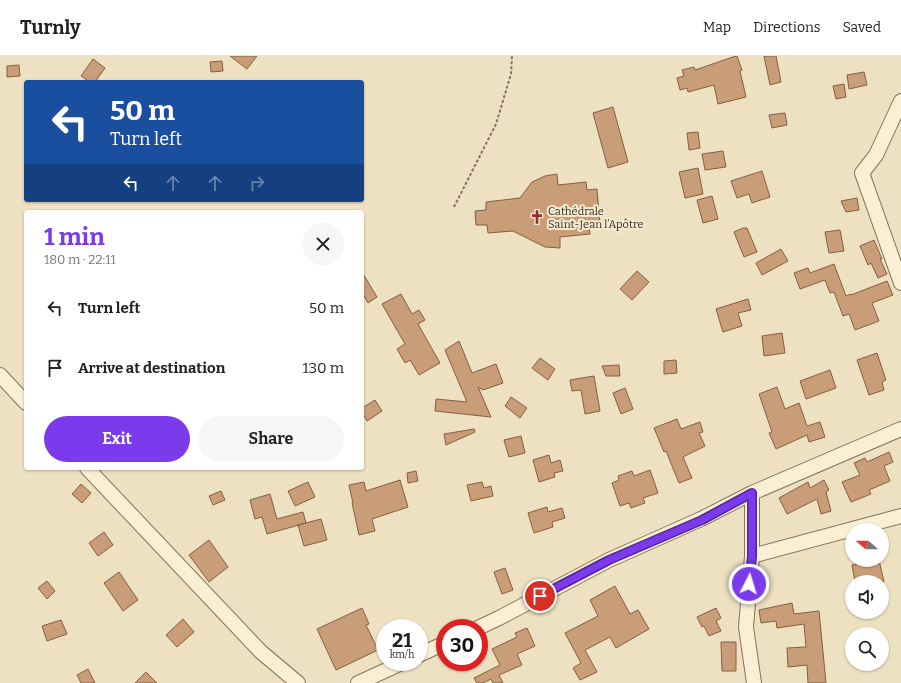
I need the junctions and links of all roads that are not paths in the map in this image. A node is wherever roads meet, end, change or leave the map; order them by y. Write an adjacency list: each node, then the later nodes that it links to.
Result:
1 (901, 101): 2 (street)
2 (901, 283)
3 (0, 375): 4 (street)
4 (24, 401)
5 (901, 429): 7 (street)
6 (89, 470): 12 (street)
7 (752, 493): 9 (street); 10 (street)
8 (901, 516): 9 (street)
9 (752, 556): 14 (street)
10 (488, 623)
11 (384, 671): 13 (street)
12 (298, 683)
13 (358, 683)
14 (754, 683)

